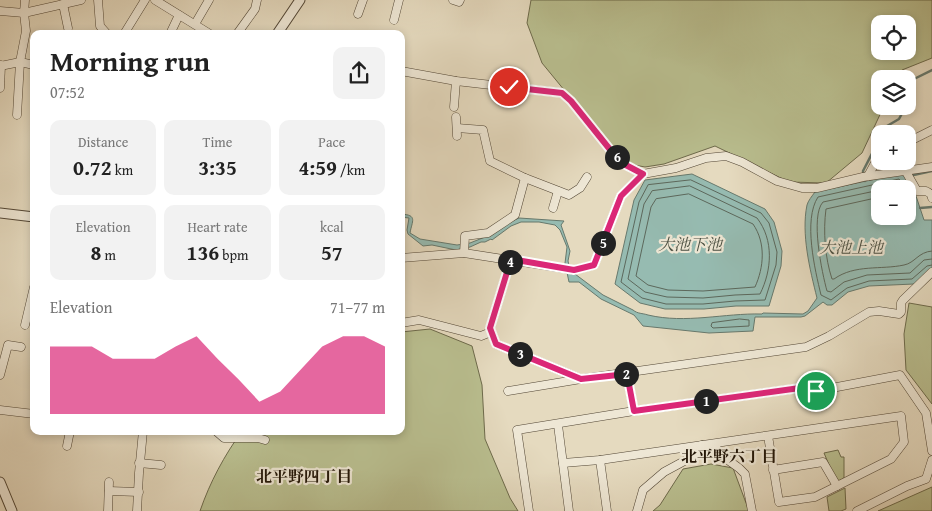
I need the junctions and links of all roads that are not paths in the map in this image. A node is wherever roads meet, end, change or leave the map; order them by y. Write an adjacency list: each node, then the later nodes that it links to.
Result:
1 (24, 0): 15 (street)
2 (81, 0): 13 (street)
3 (98, 0): 21 (street)
4 (145, 0): 22 (street)
5 (156, 0): 17 (street)
6 (209, 0): 19 (street)
7 (257, 0): 25 (street)
8 (300, 0): 26 (street)
9 (363, 0): 16 (street)
10 (399, 0): 18 (street)
11 (454, 0): 12 (street)
12 (460, 0)
13 (63, 4): 15 (street); 20 (street)
14 (0, 11): 15 (street)
15 (24, 13): 27 (street)
16 (358, 14)
17 (179, 15): 19 (street); 23 (street)
18 (394, 20)
19 (195, 24): 24 (street)
20 (68, 28)
21 (104, 30)
22 (126, 30)
23 (172, 30)
24 (204, 30)
25 (240, 30)
26 (281, 30)
27 (20, 62): 28 (street); 29 (street); 34 (street)
28 (30, 64)
29 (0, 66): 32 (street)
30 (405, 72): 31 (street)
31 (456, 81): 33 (street); 44 (street)
32 (0, 88)
33 (454, 106)
34 (17, 115)
35 (456, 117): 36 (street)
36 (457, 128): 38 (street); 47 (street)
37 (932, 130): 39 (street)
38 (457, 136)
39 (916, 138)
40 (932, 167): 41 (street)
41 (916, 169)
42 (871, 170): 45 (street)
43 (904, 170): 45 (street); 49 (street)
44 (643, 174): 45 (street); 55 (street)
45 (868, 176)
46 (586, 177): 48 (street)
47 (525, 178): 48 (street); 53 (street)
48 (558, 191): 50 (street)
49 (932, 198)
50 (553, 208)
51 (0, 213): 52 (street)
52 (30, 217)
53 (464, 253): 54 (street); 55 (street)
54 (405, 258)
55 (511, 259): 60 (street)
56 (932, 272): 62 (street)
57 (30, 304): 59 (street)
58 (405, 322): 60 (street)
59 (25, 325)
60 (491, 332): 64 (street)
61 (21, 347): 63 (street)
62 (627, 374): 64 (street); 67 (street)
63 (0, 375)
64 (581, 379): 65 (street)
65 (508, 391)
66 (0, 410): 68 (street)
67 (634, 411): 69 (street); 78 (street)
68 (30, 414)
69 (558, 424): 82 (street); 93 (street)
70 (69, 435): 77 (street)
71 (142, 435): 81 (street)
72 (221, 435): 74 (street)
73 (768, 436): 75 (street); 84 (street); 87 (street)
74 (265, 440)
75 (715, 444): 76 (street); 97 (street)
76 (702, 445): 79 (street); 96 (street)
77 (67, 446)
78 (932, 451)
79 (600, 460): 82 (street); 95 (street)
80 (932, 460): 98 (street)
81 (139, 463): 83 (street); 89 (street)
82 (563, 463): 94 (street)
83 (161, 466)
84 (773, 470): 87 (street); 87 (street)
85 (0, 482): 90 (street)
86 (109, 482): 88 (street)
87 (837, 486)
88 (109, 491): 89 (street); 91 (street)
89 (139, 492): 92 (street)
90 (12, 511)
91 (108, 511)
92 (137, 511)
93 (529, 511)
94 (569, 511)
95 (607, 511)
96 (637, 511)
97 (752, 511)
98 (857, 511)

